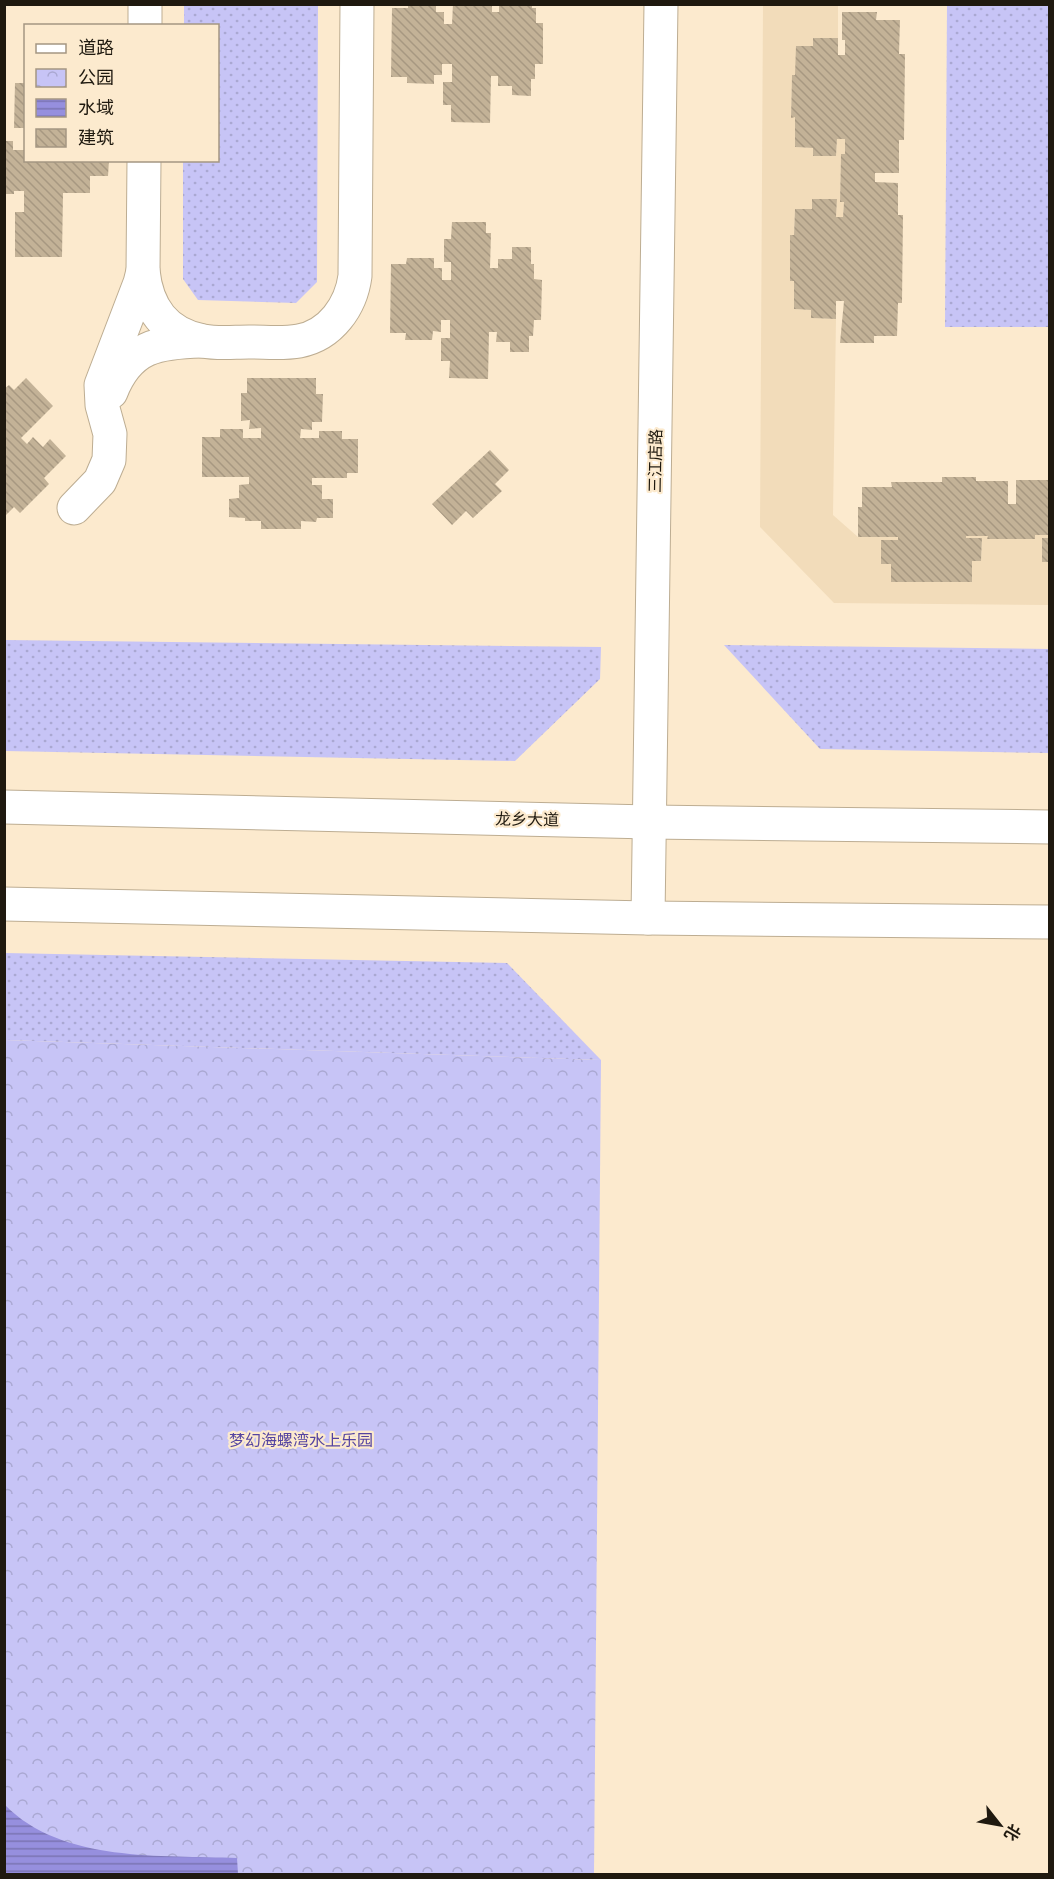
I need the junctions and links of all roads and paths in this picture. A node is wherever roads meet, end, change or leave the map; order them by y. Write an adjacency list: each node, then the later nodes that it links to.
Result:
1 (145, 4): 4 (main road)
2 (357, 4): 7 (main road)
3 (661, 4): 11 (main road, 三江店路)
4 (145, 24)
5 (144, 162): 6 (main road)
6 (143, 271): 7 (main road); 8 (main road)
7 (206, 341): 8 (main road)
8 (108, 423): 9 (main road)
9 (74, 508)
10 (4, 807): 11 (main road, 龙乡大道)
11 (650, 822): 12 (main road, 龙乡大道); 14 (main road, 三江店路)
12 (1050, 828)
13 (4, 904): 14 (main road)
14 (648, 918): 15 (main road)
15 (1050, 922)

